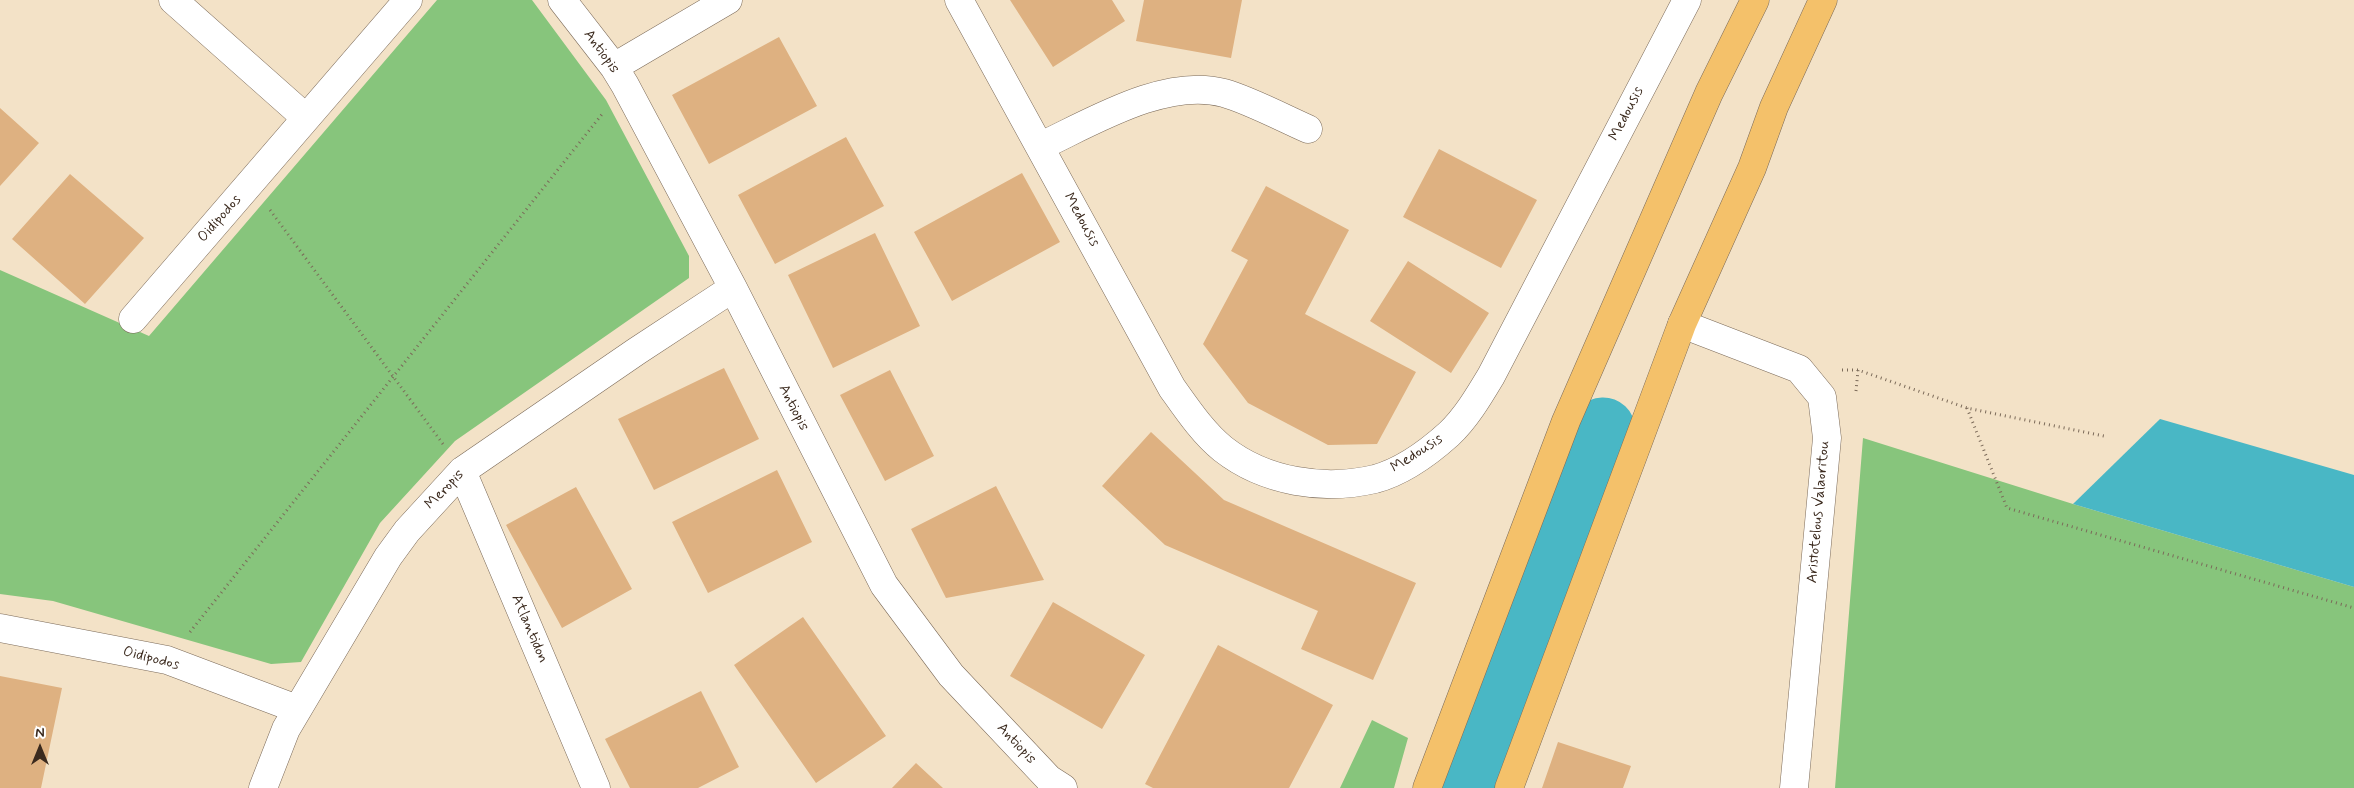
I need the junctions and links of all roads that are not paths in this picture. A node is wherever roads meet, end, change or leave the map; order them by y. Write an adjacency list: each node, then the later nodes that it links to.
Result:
1 (173, 0): 10 (street)
2 (408, 0): 10 (street, Oidipodos)
3 (562, 0): 9 (street, Antiopis)
4 (728, 0): 9 (street)
5 (959, 0): 12 (street, Medousis)
6 (1687, 0): 12 (street, Medousis)
7 (1755, 0): 22 (main road)
8 (1823, 0): 15 (main road)
9 (619, 76): 13 (street, Antiopis)
10 (306, 118): 14 (street, Oidipodos)
11 (1308, 129): 12 (street)
12 (1041, 146)
13 (732, 288): 16 (street, Meropis); 19 (street, Antiopis)
14 (133, 319)
15 (1682, 324): 23 (main road); 24 (street, Aristotelous Valaoritou)
16 (462, 471): 18 (street, Meropis); 21 (street, Atlantidon)
17 (0, 628): 18 (street, Oidipodos)
18 (297, 710): 20 (street, Meropis)
19 (1052, 785)
20 (263, 788)
21 (596, 788)
22 (1427, 788)
23 (1509, 788)
24 (1794, 788)

